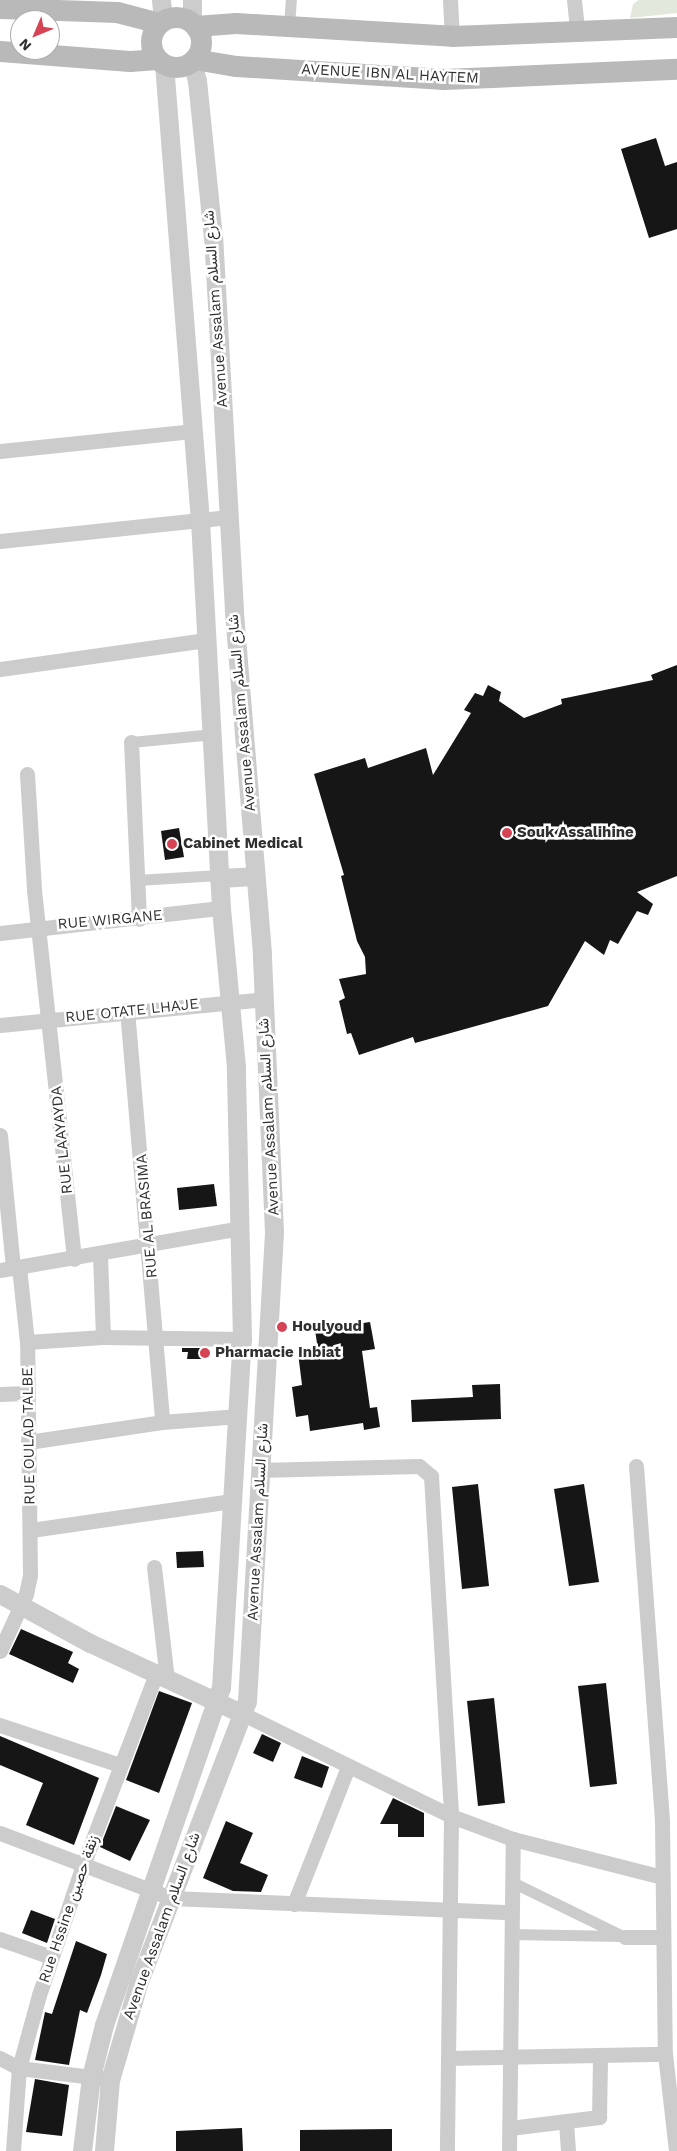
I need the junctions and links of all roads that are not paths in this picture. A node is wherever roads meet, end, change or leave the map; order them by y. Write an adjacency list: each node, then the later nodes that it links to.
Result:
1 (192, 0): 7 (street)
2 (291, 0): 8 (street)
3 (450, 0): 11 (street)
4 (574, 0): 10 (street)
5 (0, 8): 6 (main road)
6 (161, 14): 7 (main road); 14 (main road)
7 (194, 24): 8 (main road); 13 (main road)
8 (289, 26): 11 (main road)
9 (677, 27): 10 (main road)
10 (577, 31): 11 (main road)
11 (452, 36)
12 (0, 51): 14 (main road)
13 (193, 60): 14 (main road); 15 (main road, AVENUE IBN AL HAYTEM); 18 (street, Avenue Assalam شارع السلام)
14 (161, 61): 16 (street, Avenue Assalam شارع السلام)
15 (677, 69)
16 (192, 431): 17 (street); 19 (street, Avenue Assalam شارع السلام)
17 (0, 452)
18 (230, 518): 19 (street); 27 (street, Avenue Assalam شارع السلام)
19 (200, 521): 20 (street); 21 (street, Avenue Assalam شارع السلام)
20 (0, 541)
21 (206, 640): 22 (street); 23 (street, Avenue Assalam شارع السلام)
22 (0, 669)
23 (214, 734): 24 (street); 26 (street, Avenue Assalam شارع السلام)
24 (131, 742): 28 (street)
25 (26, 774): 31 (street, RUE LAAYAYDA)
26 (219, 876): 27 (street); 28 (street); 29 (street, Avenue Assalam شارع السلام)
27 (255, 876): 33 (street, Avenue Assalam شارع السلام)
28 (137, 880): 30 (street)
29 (221, 908): 30 (street, RUE WIRGANE); 34 (street, Avenue Assalam شارع السلام)
30 (139, 918): 31 (street, RUE WIRGANE)
31 (40, 926): 32 (street, RUE WIRGANE); 36 (street, RUE LAAYAYDA)
32 (0, 933)
33 (263, 1000): 34 (street, RUE OTATE LHAJE); 54 (street, Avenue Assalam شارع السلام)
34 (230, 1001): 35 (street, RUE OTATE LHAJE); 39 (street, Avenue Assalam شارع السلام)
35 (127, 1010): 36 (street, RUE OTATE LHAJE); 40 (street, RUE AL BRASIMA)
36 (50, 1020): 37 (street, RUE OTATE LHAJE); 42 (street, RUE LAAYAYDA)
37 (0, 1025)
38 (0, 1135): 43 (street, RUE OULAD TALBE)
39 (240, 1228): 40 (street); 46 (street, Avenue Assalam شارع السلام)
40 (150, 1245): 41 (street); 45 (street, RUE AL BRASIMA)
41 (100, 1255): 42 (street); 44 (street)
42 (74, 1259): 43 (street)
43 (11, 1269): 47 (street, RUE OULAD TALBE)
44 (103, 1336): 45 (street); 47 (street)
45 (157, 1338): 46 (street); 51 (street, RUE AL BRASIMA)
46 (242, 1339): 50 (street, Avenue Assalam شارع السلام)
47 (27, 1342): 48 (street, RUE OULAD TALBE)
48 (28, 1393): 49 (street); 52 (street, RUE OULAD TALBE)
49 (0, 1394)
50 (239, 1416): 51 (street); 55 (street, Avenue Assalam شارع السلام)
51 (162, 1422): 52 (street)
52 (28, 1442): 56 (street, RUE OULAD TALBE)
53 (636, 1466): 71 (street)
54 (259, 1470): 63 (street, Avenue Assalam شارع السلام); 67 (street)
55 (232, 1501): 56 (street); 62 (street, Avenue Assalam شارع السلام)
56 (31, 1530): 59 (street, RUE OULAD TALBE)
57 (154, 1567): 61 (street)
58 (0, 1594): 59 (street)
59 (20, 1603): 60 (street, RUE OULAD TALBE); 61 (street)
60 (0, 1651)
61 (162, 1677): 62 (street); 65 (street, Rue Hssine زنقة حصين)
62 (218, 1701): 63 (street); 73 (street, Avenue Assalam شارع السلام)
63 (243, 1714): 66 (street); 74 (street, Avenue Assalam شارع السلام)
64 (0, 1725): 65 (street)
65 (120, 1765): 70 (street, Rue Hssine زنقة حصين)
66 (348, 1767): 67 (street); 75 (street)
67 (452, 1816): 69 (street); 76 (street)
68 (0, 1833): 70 (street)
69 (513, 1839): 71 (street); 72 (street)
70 (83, 1865): 73 (street); 82 (street, Rue Hssine زنقة حصين)
71 (662, 1877): 80 (street)
72 (512, 1882): 77 (street); 79 (street)
73 (149, 1891): 74 (street); 89 (street, Avenue Assalam شارع السلام)
74 (172, 1898): 75 (street); 90 (street, Avenue Assalam شارع السلام)
75 (294, 1904): 76 (street)
76 (449, 1912): 77 (street); 87 (street)
77 (512, 1912): 78 (street)
78 (512, 1934): 79 (street); 84 (street)
79 (625, 1937): 80 (street)
80 (663, 1937): 83 (street)
81 (0, 1939): 82 (street)
82 (51, 1957): 88 (street, Rue Hssine زنقة حصين)
83 (665, 2054): 85 (street); 99 (street)
84 (510, 2056): 85 (street); 87 (street); 92 (street)
85 (600, 2057): 91 (street)
86 (0, 2058): 88 (street)
87 (448, 2058): 96 (street)
88 (19, 2068): 89 (street); 93 (street, Rue Hssine زنقة حصين)
89 (91, 2077): 90 (street); 94 (street, Avenue Assalam شارع السلام)
90 (110, 2080): 95 (street, Avenue Assalam شارع السلام)
91 (566, 2122): 92 (street); 98 (street)
92 (510, 2128): 97 (street)
93 (13, 2151)
94 (82, 2151)
95 (104, 2151)
96 (447, 2151)
97 (509, 2151)
98 (568, 2151)
99 (676, 2151)

